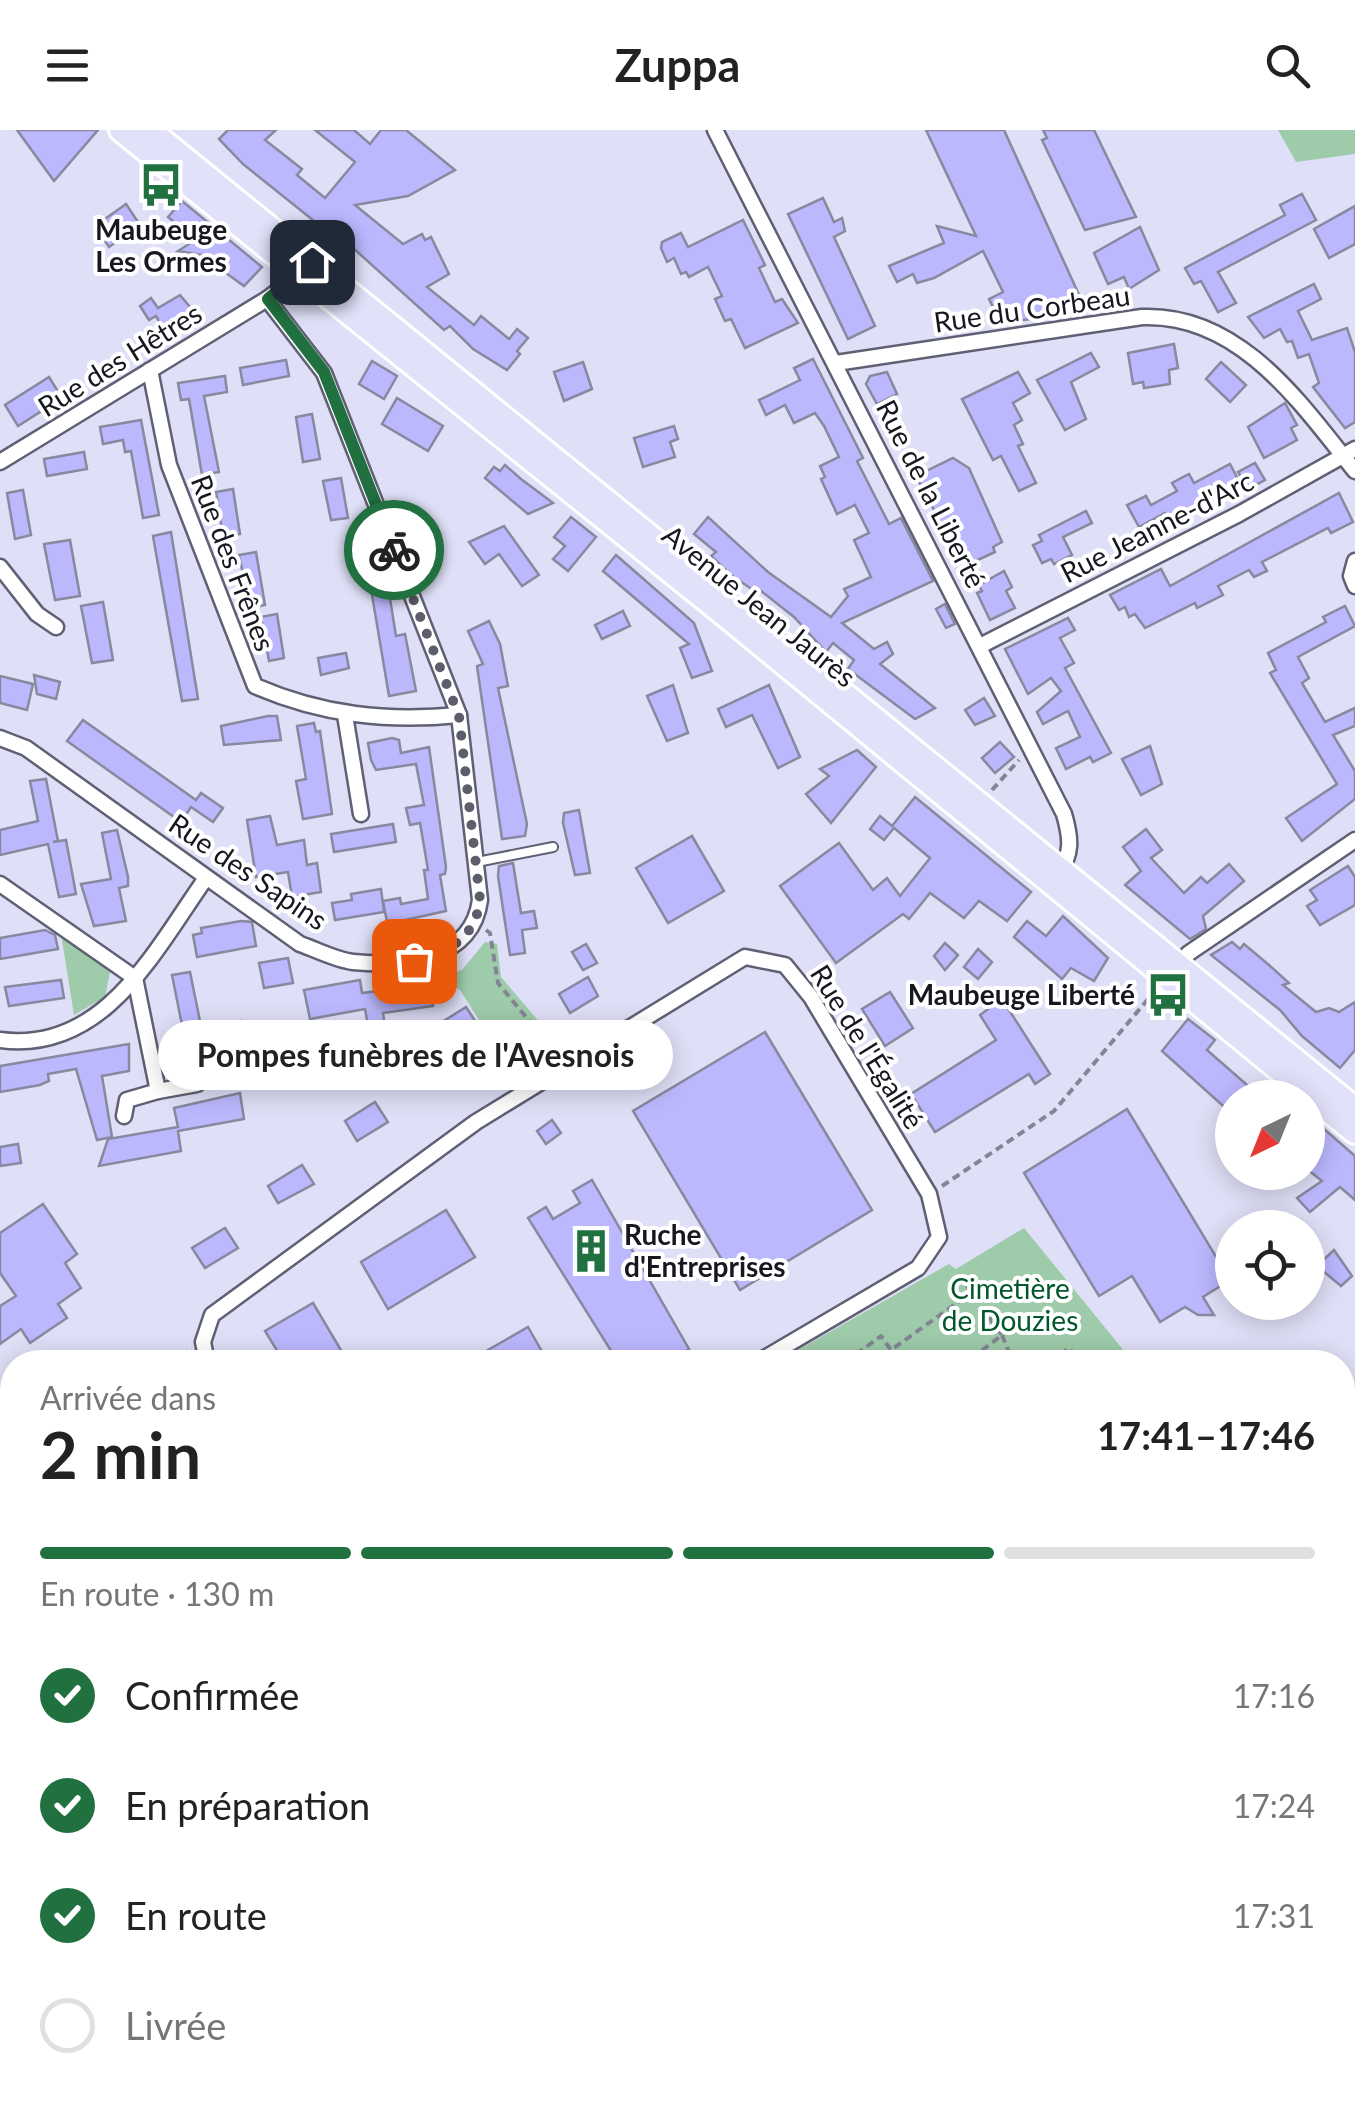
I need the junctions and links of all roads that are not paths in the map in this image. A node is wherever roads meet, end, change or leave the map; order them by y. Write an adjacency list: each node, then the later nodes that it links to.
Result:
1 (122, 130): 4 (main road, Avenue Jean Jaurès)
2 (148, 130): 4 (main road, Avenue Jean Jaurès)
3 (715, 130): 6 (street, Rue de la Liberté)
4 (306, 268): 5 (street, Rue des Hêtres); 23 (main road, Avenue Jean Jaurès); 23 (main road, Avenue Jean Jaurès)
5 (268, 299): 7 (street, Rue des Hêtres); 17 (street)
6 (836, 363): 8 (street, Rue du Corbeau); 15 (street, Rue de la Liberté)
7 (150, 370): 9 (street, Rue des Hêtres); 16 (street, Rue des Frênes)
8 (1349, 452): 10 (street, Rue du Corbeau); 15 (street, Rue Jeanne-d'Arc)
9 (0, 462)
10 (1355, 471)
11 (1355, 561): 13 (street)
12 (0, 567): 14 (street)
13 (1355, 586)
14 (56, 627)
15 (980, 646): 23 (street, Rue de la Liberté)
16 (345, 715): 17 (street, Rue des Frênes); 19 (street)
17 (459, 716): 22 (street)
18 (0, 738): 24 (street, Rue des Sapins)
19 (360, 814)
20 (1355, 840): 26 (street)
21 (553, 846): 22 (lane)
22 (476, 862): 24 (street, Rue des Sapins)
23 (1056, 877): 26 (main road, Avenue Jean Jaurès)
24 (206, 878): 27 (street)
25 (0, 884): 27 (street)
26 (1171, 972): 31 (main road, Avenue Jean Jaurès); 33 (main road, Avenue Jean Jaurès)
27 (135, 978): 28 (street); 30 (street)
28 (0, 1040)
29 (196, 1084): 30 (street)
30 (158, 1092): 32 (street)
31 (1355, 1109)
32 (124, 1116)
33 (1355, 1132)
34 (205, 1350): 35 (street, Rue de l'Égalité)
35 (778, 1350)

